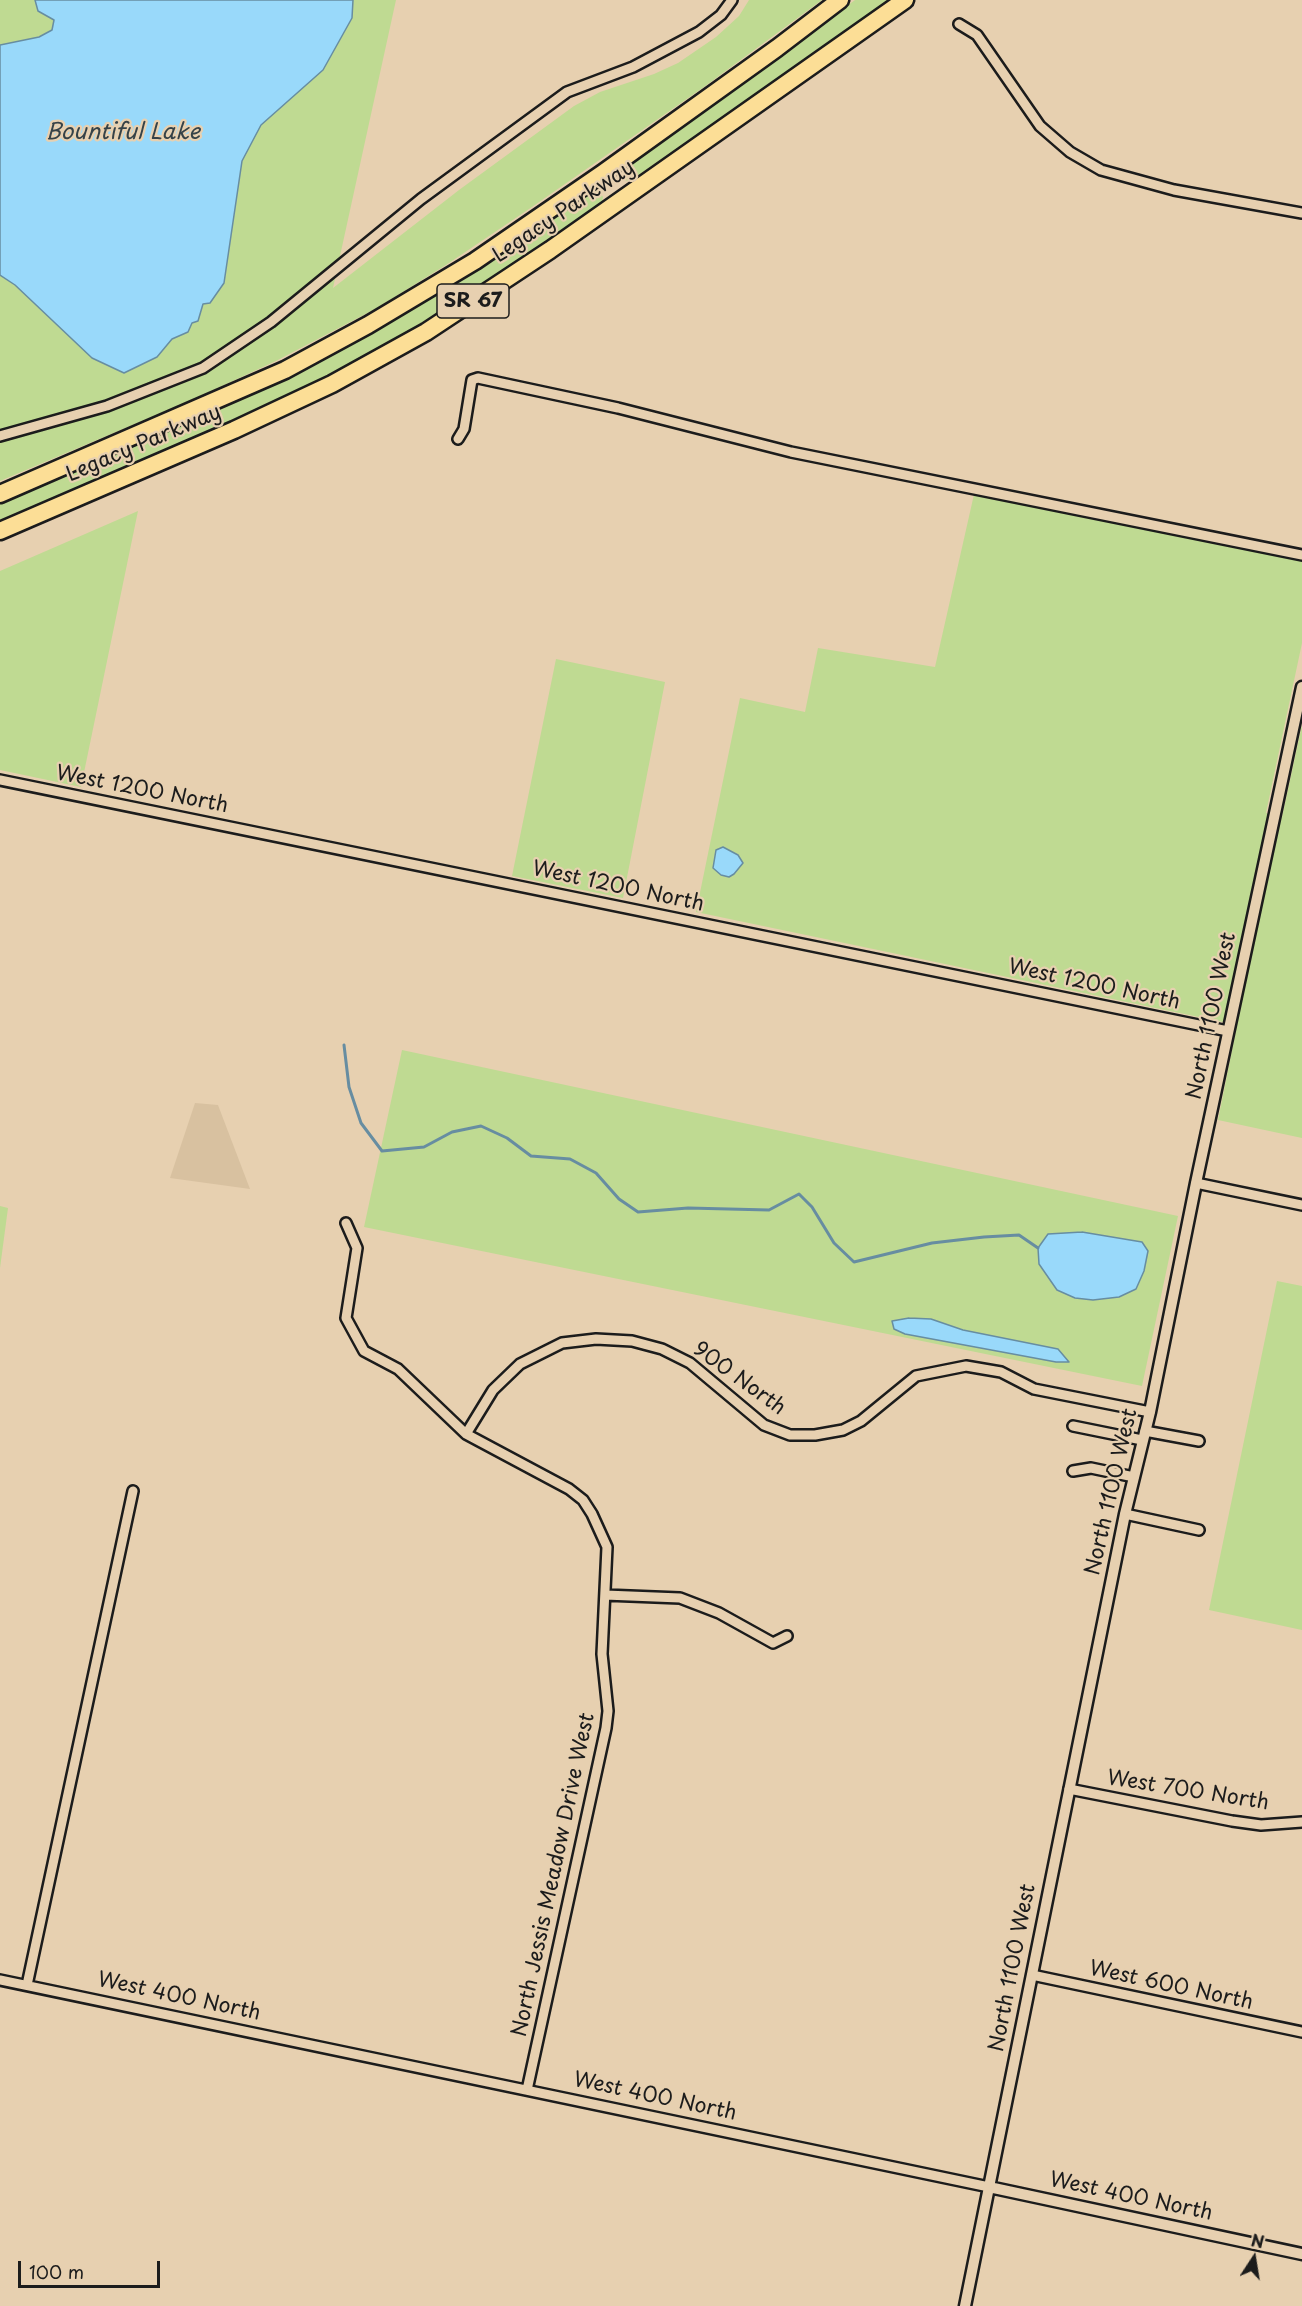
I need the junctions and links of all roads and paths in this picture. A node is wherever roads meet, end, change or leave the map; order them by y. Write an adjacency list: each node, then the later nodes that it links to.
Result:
1 (732, 0): 6 (street)
2 (840, 0): 8 (highway, Legacy Parkway / SR 67)
3 (905, 0): 9 (highway, Legacy Parkway / SR 67)
4 (959, 24): 5 (street)
5 (1302, 213)
6 (0, 436)
7 (458, 439): 10 (street)
8 (0, 494)
9 (0, 531)
10 (1302, 555)
11 (1302, 687): 13 (street, North 1100 West)
12 (0, 780): 13 (street, West 1200 North)
13 (1228, 1031): 14 (street, North 1100 West)
14 (1196, 1184): 15 (street); 17 (street, North 1100 West)
15 (1302, 1205)
16 (346, 1223): 19 (street, North Jessis Meadow Drive West)
17 (1150, 1412): 19 (street, 900 North); 20 (street, North 1100 West)
18 (1072, 1426): 20 (street)
19 (466, 1434): 27 (street, North Jessis Meadow Drive West)
20 (1144, 1436): 21 (street); 23 (street, North 1100 West)
21 (1199, 1442)
22 (1073, 1471): 23 (street)
23 (1134, 1477): 25 (street, North 1100 West)
24 (133, 1491): 33 (street)
25 (1125, 1514): 26 (street); 29 (street, North 1100 West)
26 (1199, 1530)
27 (605, 1595): 28 (street); 35 (street, North Jessis Meadow Drive West)
28 (787, 1636)
29 (1069, 1789): 30 (street, West 700 North); 31 (street, North 1100 West)
30 (1302, 1822)
31 (1032, 1975): 34 (street, West 600 North); 36 (street, North 1100 West)
32 (0, 1980): 33 (street, West 400 North)
33 (27, 1985): 35 (street, West 400 North)
34 (1302, 2032)
35 (527, 2090): 36 (street, West 400 North)
36 (989, 2187): 37 (street, West 400 North); 38 (street, North 1100 West)
37 (1302, 2254)
38 (964, 2306)

